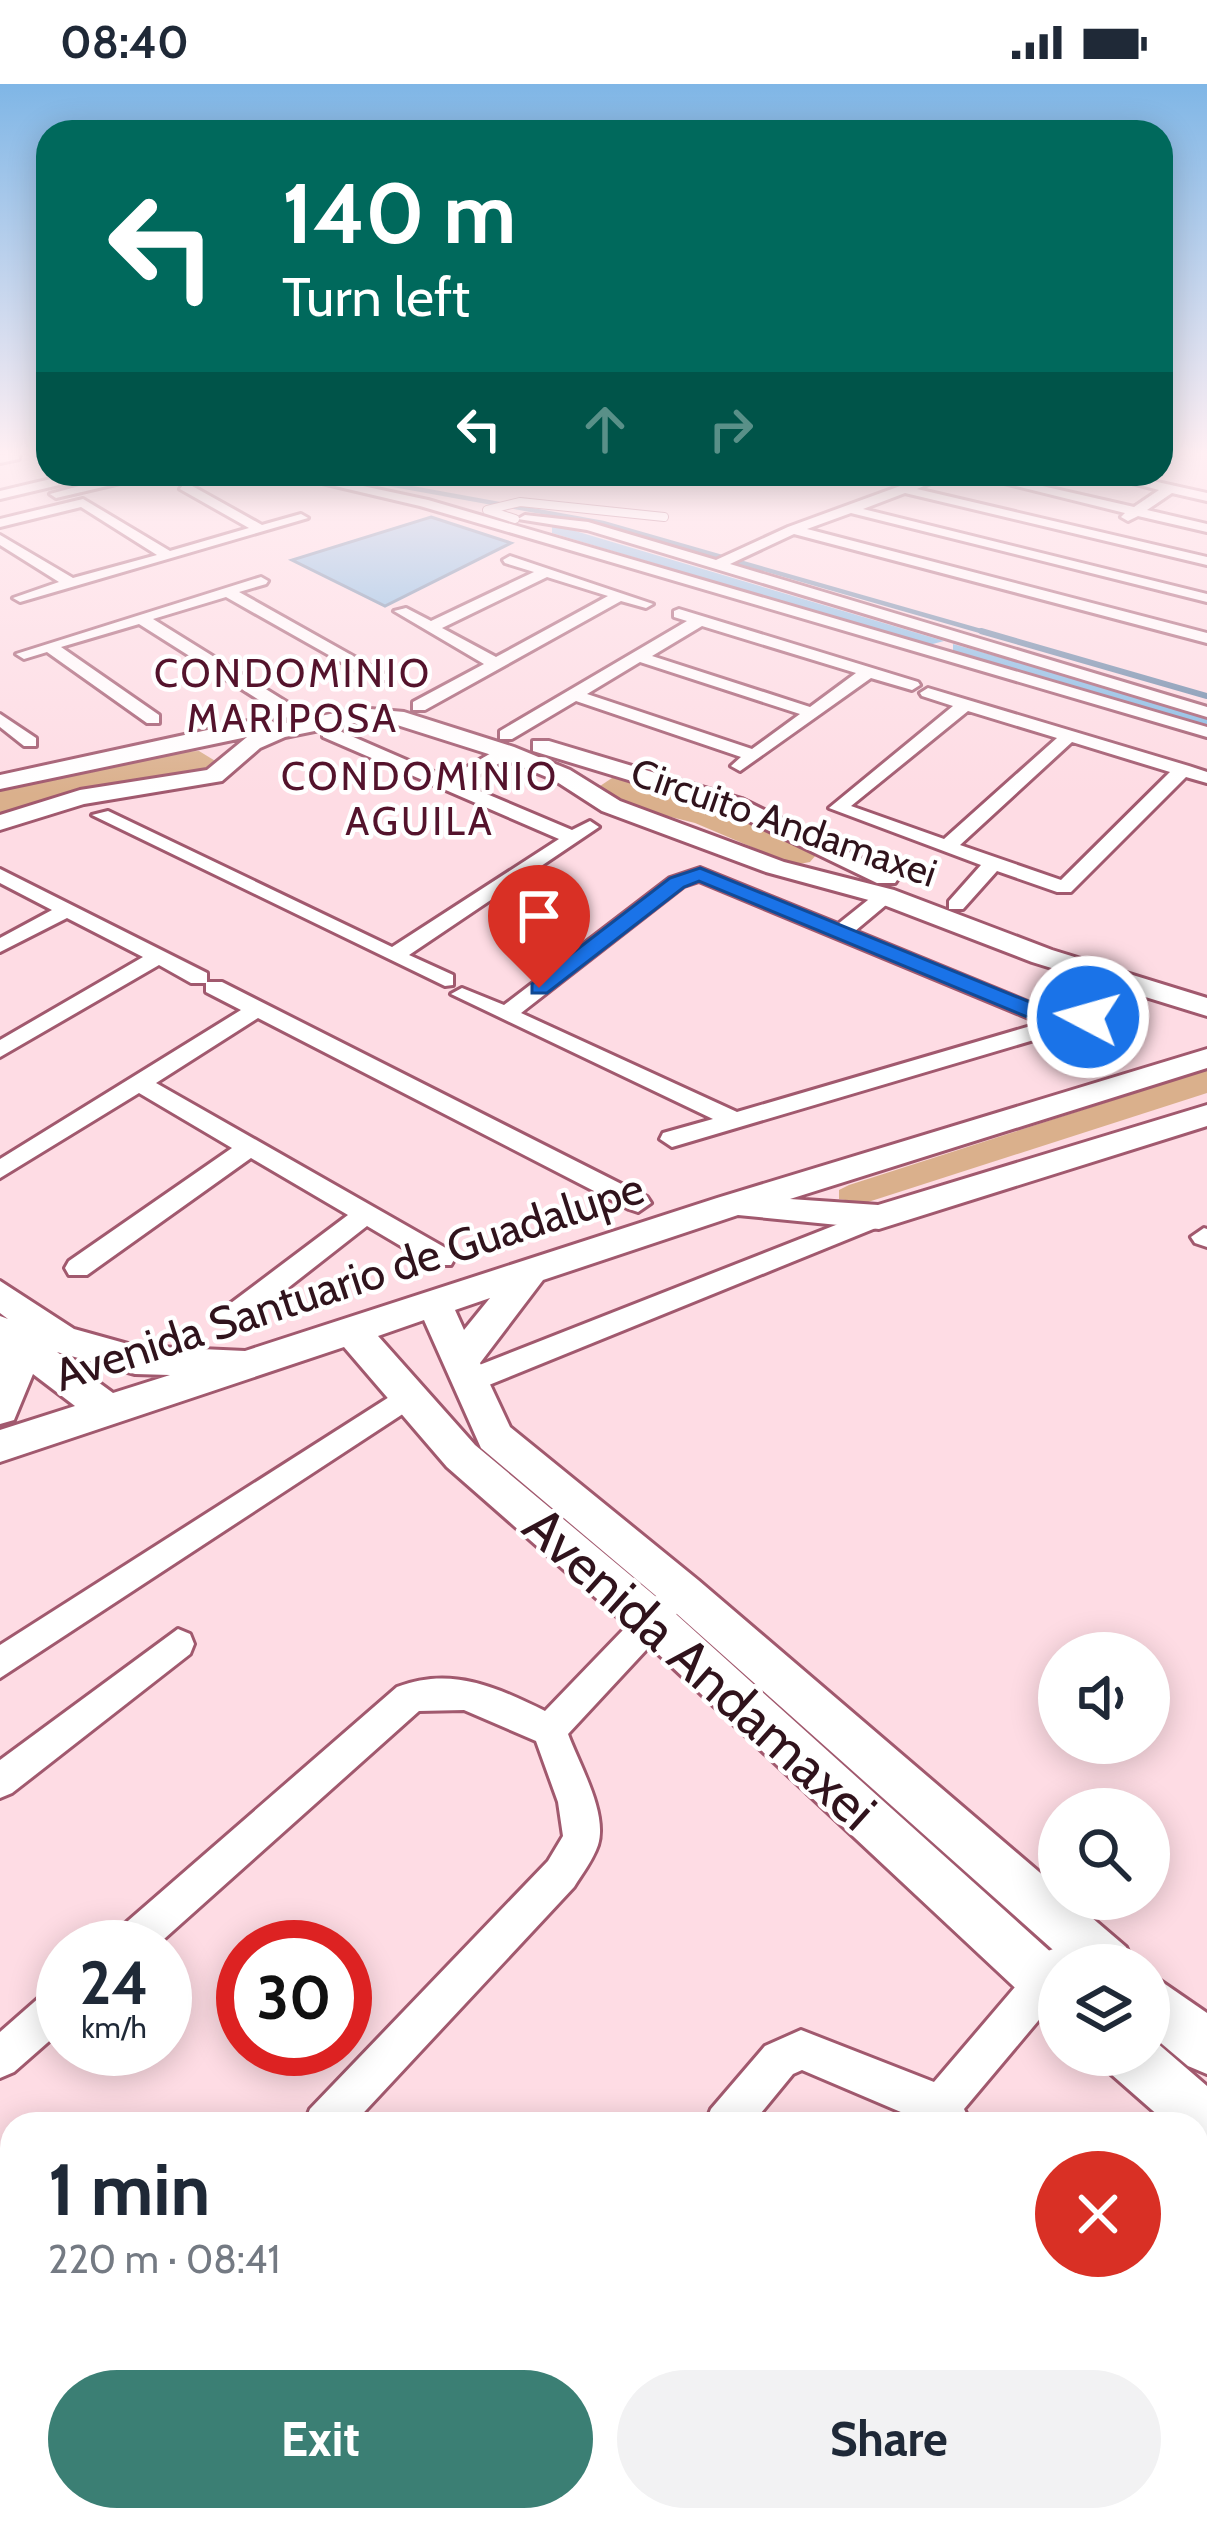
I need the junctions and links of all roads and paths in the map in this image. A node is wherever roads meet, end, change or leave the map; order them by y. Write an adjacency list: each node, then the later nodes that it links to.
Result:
1 (42, 565): 11 (street)
2 (138, 565): 11 (street)
3 (526, 565): 9 (street)
4 (638, 565): 29 (street)
5 (931, 565): 12 (street)
6 (1063, 565): 12 (street)
7 (1075, 565): 16 (street)
8 (715, 566): 24 (street)
9 (546, 572): 14 (street); 23 (street)
10 (261, 581): 13 (street)
11 (72, 584): 15 (street)
12 (1028, 590): 22 (street)
13 (228, 592): 20 (street); 33 (street)
14 (619, 596): 17 (street); 31 (street)
15 (20, 598)
16 (1207, 598)
17 (646, 604)
18 (401, 611): 23 (street)
19 (679, 614): 21 (street)
20 (142, 619): 27 (street); 38 (street)
21 (699, 621): 30 (street); 32 (street)
22 (1156, 624): 25 (street); 26 (street)
23 (431, 627): 31 (street)
24 (951, 636): 29 (street); 37 (street)
25 (1207, 638)
26 (1137, 644)
27 (49, 646): 28 (street); 41 (street)
28 (24, 654)
29 (943, 654): 42 (street)
30 (640, 656): 34 (street); 39 (street)
31 (493, 662): 35 (street)
32 (867, 673): 36 (street); 39 (street)
33 (379, 677)
34 (575, 695): 46 (street); 48 (street)
35 (425, 701): 38 (street, Circuito Andamaxei); 46 (street, Circuito Andamaxei)
36 (966, 704): 44 (street); 60 (street)
37 (1203, 708)
38 (287, 710): 47 (street, Circuito Andamaxei)
39 (810, 712): 48 (street)
40 (0, 719): 45 (street)
41 (153, 719)
42 (1207, 732)
43 (328, 733): 55 (street)
44 (1069, 736): 51 (street); 60 (street)
45 (29, 742)
46 (505, 744): 49 (street, Circuito Andamaxei); 52 (street, Circuito Andamaxei); 55 (street); 56 (street, Circuito Andamaxei)
47 (199, 745): 49 (street); 54 (street, Circuito Andamaxei)
48 (754, 756): 50 (street)
49 (228, 767): 58 (street, Circuito Andamaxei)
50 (736, 769)
51 (1183, 770): 53 (street); 61 (street)
52 (616, 771): 56 (street); 59 (street, Circuito Andamaxei)
53 (1207, 778)
54 (0, 782)
55 (448, 785): 69 (street)
56 (587, 792): 63 (street, Circuito Andamaxei)
57 (101, 815): 69 (street)
58 (0, 823)
59 (828, 847): 63 (street); 64 (street, Circuito Andamaxei)
60 (946, 848): 61 (street)
61 (992, 865): 64 (street)
62 (0, 874): 66 (street)
63 (808, 874): 65 (street, Circuito Andamaxei)
64 (963, 899): 71 (street, Circuito Andamaxei)
65 (876, 903): 67 (street); 72 (street, Circuito Andamaxei)
66 (67, 910): 68 (street); 70 (street)
67 (842, 931): 75 (street); 76 (street)
68 (0, 946)
69 (394, 955): 75 (street)
70 (156, 958): 73 (street); 77 (street)
71 (1207, 988)
72 (1207, 1007)
73 (256, 1010): 79 (street); 86 (street)
74 (1114, 1010): 76 (street)
75 (505, 1015): 81 (street)
76 (1062, 1024): 81 (street)
77 (0, 1050)
78 (1207, 1058): 85 (street, Avenida Santuario de Guadalupe)
79 (139, 1083): 83 (street); 84 (street)
80 (1207, 1115): 90 (street, Avenida Santuario de Guadalupe)
81 (735, 1120): 82 (street)
82 (671, 1139)
83 (250, 1147): 88 (street); 92 (street)
84 (0, 1170)
85 (830, 1174): 87 (street, Avenida Santuario de Guadalupe); 89 (street)
86 (638, 1203)
87 (729, 1206): 89 (street, Avenida Santuario de Guadalupe); 93 (street, Avenida Santuario de Guadalupe)
88 (366, 1214): 91 (street); 96 (street)
89 (830, 1214): 90 (street, Avenida Santuario de Guadalupe)
90 (879, 1217): 100 (street)
91 (442, 1258)
92 (78, 1268)
93 (530, 1272): 95 (street, Avenida Santuario de Guadalupe); 100 (street)
94 (0, 1294): 99 (street)
95 (434, 1303): 97 (street, Avenida Santuario de Guadalupe); 100 (street, Avenida Andamaxei)
96 (233, 1316)
97 (352, 1332): 99 (street, Avenida Santuario de Guadalupe); 101 (street, Avenida Andamaxei)
98 (5, 1334): 102 (street); 103 (street)
99 (257, 1363): 103 (street, Avenida Santuario de Guadalupe)
100 (465, 1371): 105 (street, Avenida Andamaxei)
101 (408, 1396): 105 (street, Avenida Andamaxei); 107 (street)
102 (0, 1409)
103 (112, 1413): 104 (street, Avenida Santuario de Guadalupe)
104 (0, 1446)
105 (668, 1606): 108 (street); 111 (street, Avenida Andamaxei)
106 (178, 1644): 109 (street)
107 (0, 1663)
108 (549, 1730): 110 (street); 118 (street)
109 (0, 1781)
110 (157, 1920)
111 (1040, 1944)
112 (1038, 2005): 121 (street)
113 (1170, 2016): 115 (street)
114 (36, 2027): 116 (street)
115 (1207, 2047)
116 (0, 2058)
117 (1154, 2076): 122 (street)
118 (336, 2112)
119 (736, 2112): 120 (street)
120 (939, 2112)
121 (949, 2112)
122 (1196, 2112)

